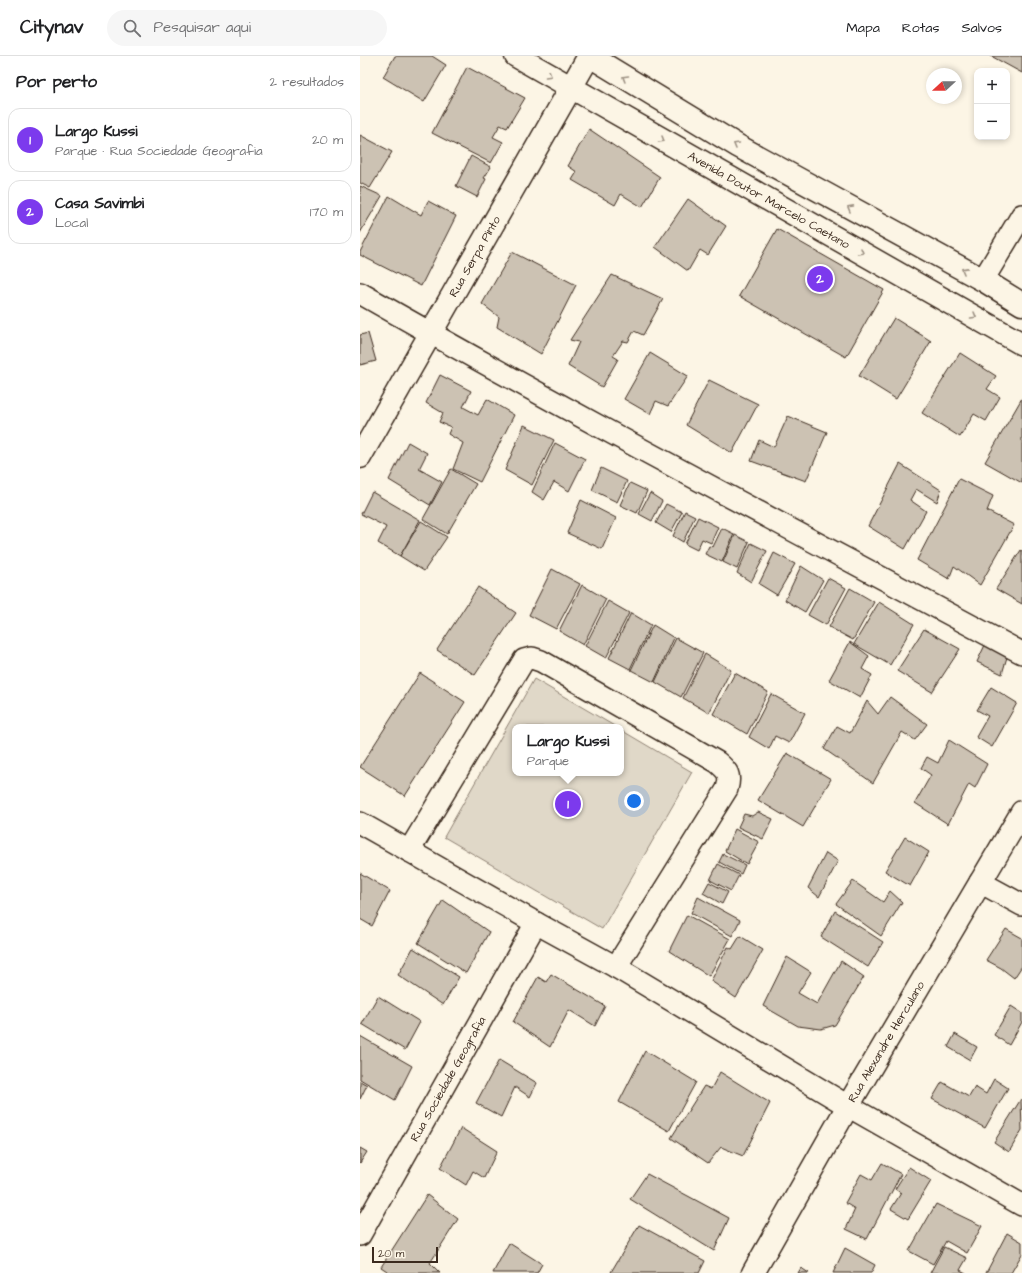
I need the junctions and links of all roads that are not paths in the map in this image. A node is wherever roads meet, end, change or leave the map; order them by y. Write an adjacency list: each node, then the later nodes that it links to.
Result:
1 (516, 56): 3 (street, Avenida Doutor Marcelo Caetano, one-way to 3)
2 (590, 56): 3 (street, Rua Serpa Pinto); 5 (street, one-way to 2)
3 (571, 88): 8 (street, Rua Serpa Pinto); 9 (street, Avenida Doutor Marcelo Caetano, one-way to 9)
4 (1022, 215): 5 (street)
5 (983, 280): 7 (street)
6 (360, 293): 8 (street)
7 (1022, 304)
8 (430, 333): 10 (street, Rua Serpa Pinto); 11 (street)
9 (1022, 344)
10 (360, 457)
11 (1022, 653)
12 (1022, 812): 15 (street, Rua Alexandre Herculano)
13 (360, 823): 14 (street)
14 (408, 851): 17 (street); 18 (street)
15 (980, 882): 16 (street); 19 (street, Rua Alexandre Herculano)
16 (1022, 905)
17 (536, 923): 18 (street); 21 (street, Rua Sociedade Geografia)
18 (616, 967): 19 (street)
19 (848, 1106): 20 (street); 22 (street, Rua Alexandre Herculano)
20 (1022, 1205)
21 (360, 1235)
22 (753, 1273)

